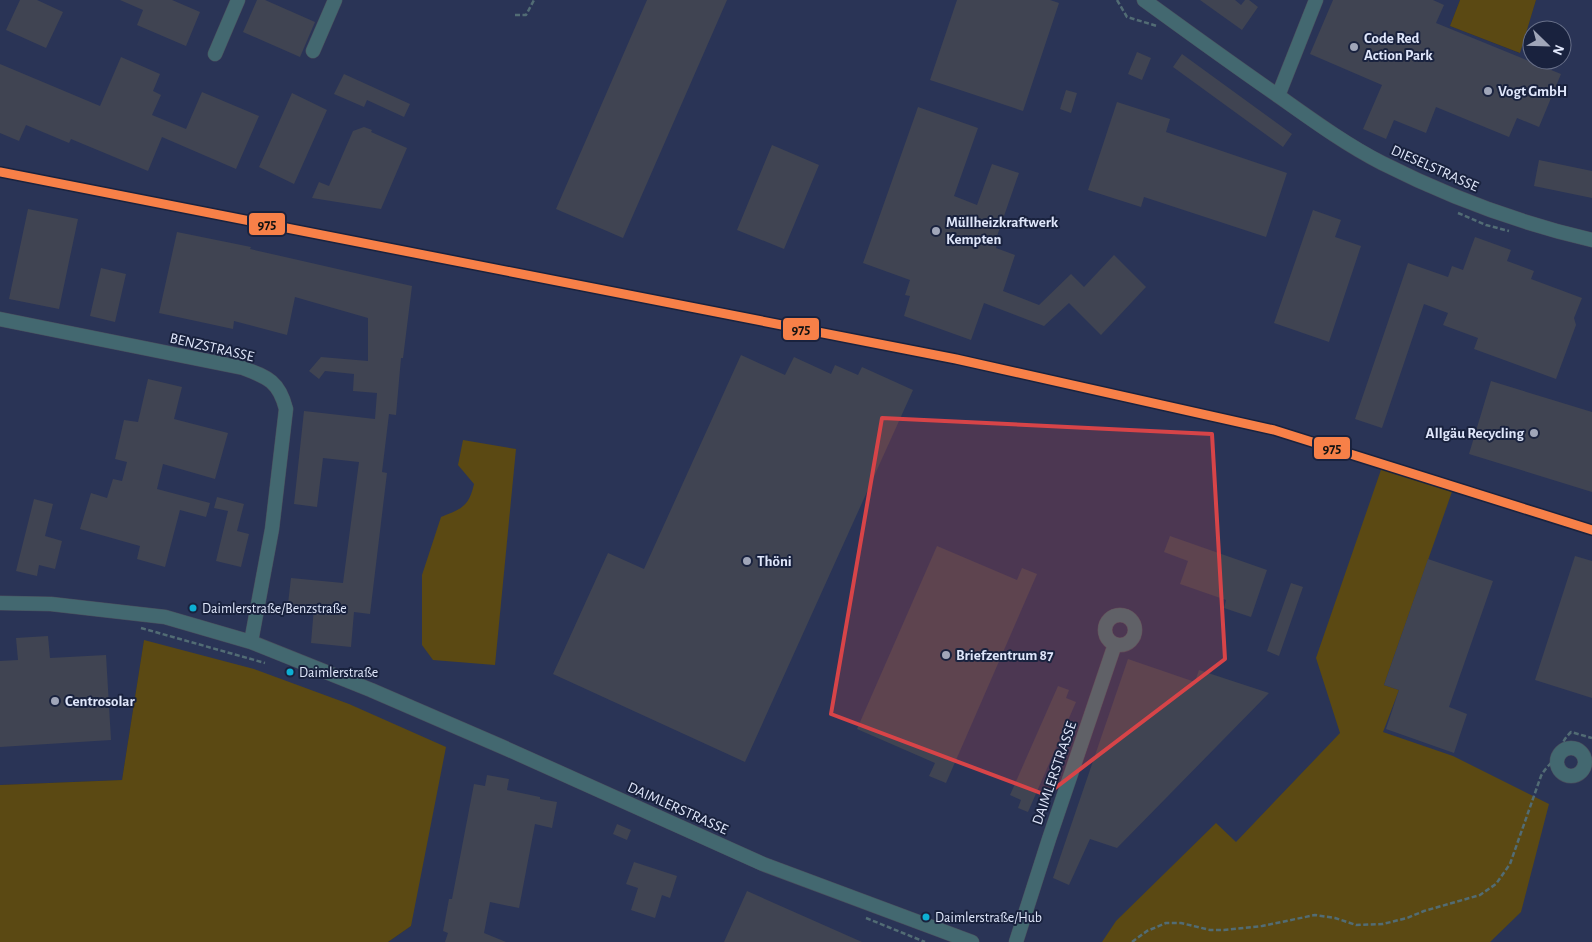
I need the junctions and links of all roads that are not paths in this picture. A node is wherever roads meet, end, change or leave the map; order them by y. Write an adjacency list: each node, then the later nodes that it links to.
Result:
1 (238, 0): 6 (street)
2 (335, 0): 5 (street)
3 (1144, 0): 7 (street, DIESELSTRASSE)
4 (1316, 0): 7 (street)
5 (313, 51)
6 (215, 54)
7 (1278, 96): 8 (street, DIESELSTRASSE)
8 (1592, 240)
9 (0, 319): 11 (street, BENZSTRASSE)
10 (0, 602): 11 (street, DAIMLERSTRASSE)
11 (252, 642): 14 (street, DAIMLERSTRASSE)
12 (1115, 644): 15 (street, DAIMLERSTRASSE)
13 (1589, 758): 13 (street)
14 (972, 942)
15 (1016, 942)

